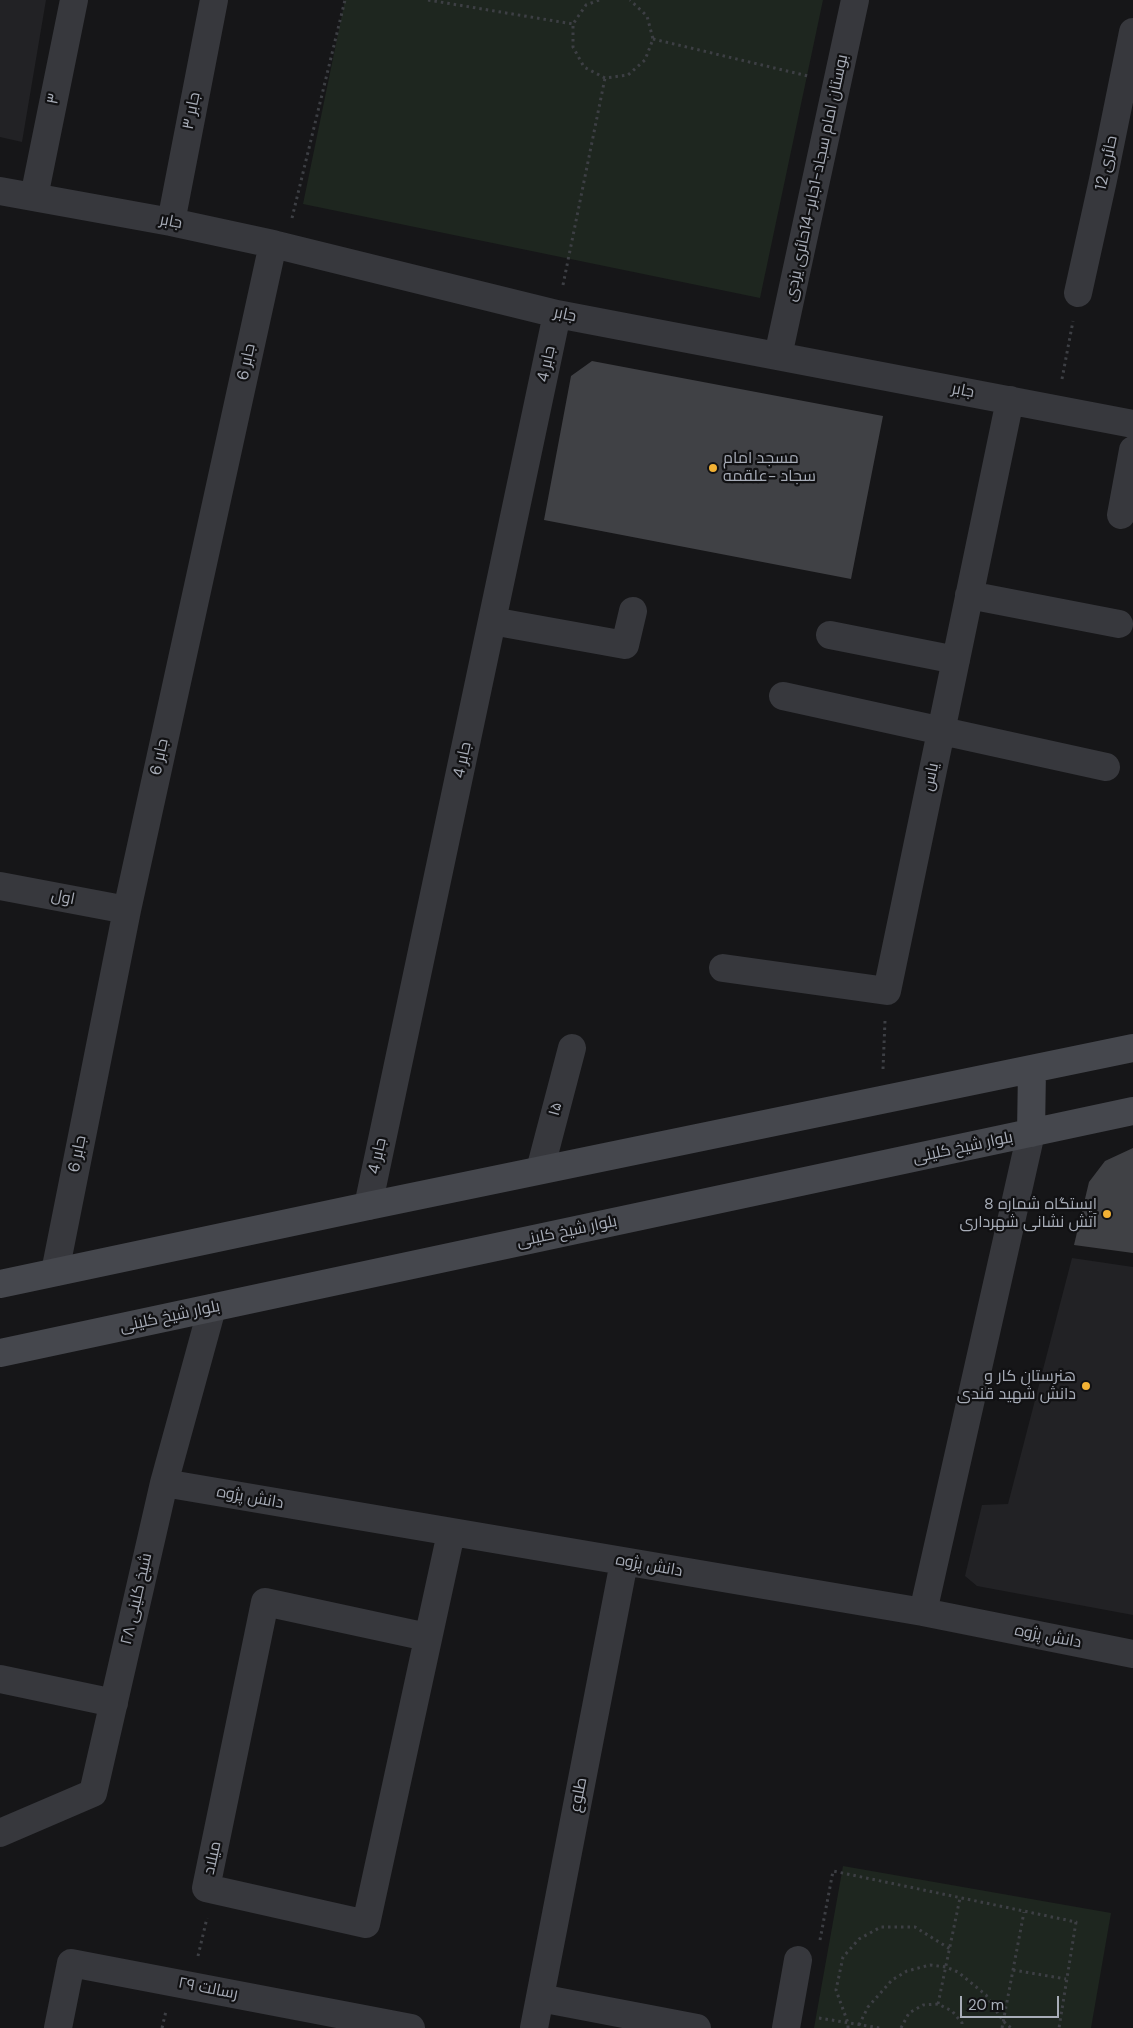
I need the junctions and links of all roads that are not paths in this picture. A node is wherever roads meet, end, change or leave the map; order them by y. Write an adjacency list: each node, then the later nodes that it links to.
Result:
1 (74, 0): 6 (street, ۳)
2 (214, 0): 7 (street, جابر ۳)
3 (855, 0): 11 (street, بوستان امام سجاد-1جابر-14حائری یزدی)
4 (1133, 32): 9 (street, حائری 12)
5 (0, 191): 6 (street, جابر)
6 (34, 198): 7 (street, جابر)
7 (171, 222): 8 (street, جابر)
8 (279, 246): 10 (street, جابر); 26 (street, جابر 6)
9 (1078, 293)
10 (557, 314): 11 (street, جابر); 18 (street, جابر 4)
11 (778, 356): 12 (street, جابر)
12 (1010, 400): 13 (street, جابر); 16 (street, یاس)
13 (1133, 424)
14 (1133, 450): 15 (street)
15 (1121, 515)
16 (969, 595): 19 (street); 21 (street, یاس)
17 (633, 611): 18 (street)
18 (492, 621): 34 (street, جابر 4)
19 (1119, 624)
20 (830, 635): 21 (street)
21 (956, 660): 23 (street, یاس)
22 (783, 696): 23 (street)
23 (941, 729): 24 (street); 27 (street, یاس)
24 (1106, 766)
25 (0, 886): 26 (street, اول)
26 (127, 910): 35 (street, جابر 6)
27 (723, 968)
28 (572, 1048): 33 (street, ۱۵)
29 (1133, 1048): 30 (main road)
30 (1032, 1069): 32 (main road); 33 (main road)
31 (1133, 1111): 32 (main road, بلوار شیخ کلینی)
32 (1031, 1133): 37 (main road, بلوار شیخ کلینی); 42 (street)
33 (540, 1170): 34 (main road)
34 (368, 1206): 35 (main road)
35 (55, 1272): 36 (main road)
36 (0, 1284)
37 (212, 1308): 38 (main road, بلوار شیخ کلینی); 39 (street, شیخ کلینی ۲۸)
38 (0, 1353)
39 (164, 1483): 40 (street, دانش پژوه); 46 (street, شیخ کلینی ۲۸)
40 (451, 1533): 41 (street, دانش پژوه); 43 (street, میلاد)
41 (624, 1562): 42 (street, دانش پژوه); 49 (street, طلوع)
42 (923, 1612): 44 (street, دانش پژوه)
43 (427, 1637): 43 (street, میلاد)
44 (1133, 1654)
45 (0, 1678): 46 (street)
46 (114, 1703): 47 (street, شیخ کلینی ۲۸)
47 (0, 1833)
48 (808, 1954): 54 (street)
49 (540, 1998): 52 (street, طلوع); 53 (street)
50 (58, 2028): 51 (street, رسالت ۲۹)
51 (411, 2028)
52 (534, 2028)
53 (696, 2028)
54 (786, 2028)

